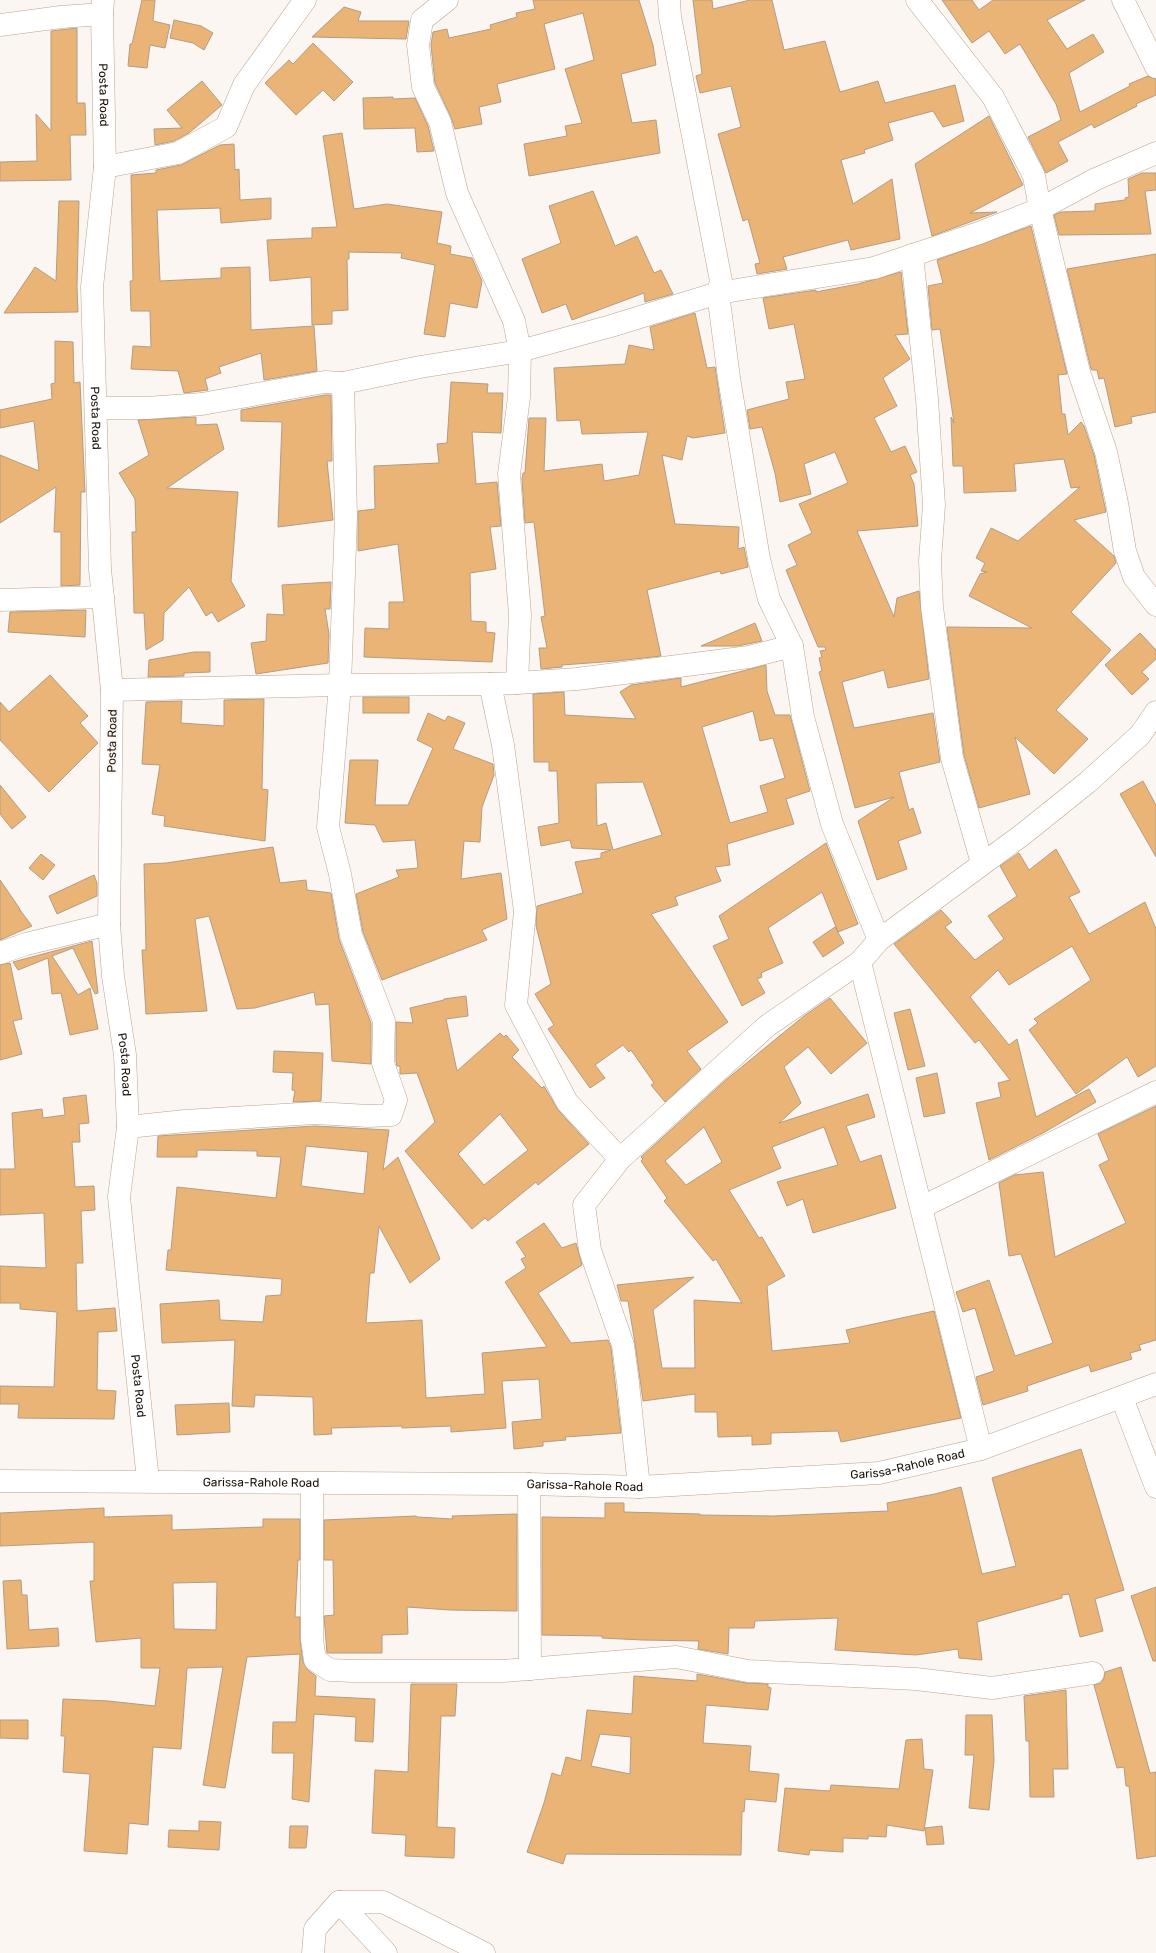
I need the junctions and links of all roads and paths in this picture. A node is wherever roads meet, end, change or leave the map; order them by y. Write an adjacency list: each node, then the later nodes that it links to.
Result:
1 (305, 0): 10 (street)
2 (447, 0): 14 (street)
3 (669, 0): 13 (street)
4 (917, 0): 11 (street)
5 (1123, 0): 8 (street)
6 (102, 7): 7 (street); 10 (street, Posta Road)
7 (0, 25)
8 (1156, 67)
9 (1156, 153): 11 (street)
10 (105, 167): 16 (street, Posta Road)
11 (1040, 209): 12 (street); 19 (street)
12 (912, 255): 13 (street); 27 (street)
13 (718, 293): 14 (street); 20 (street)
14 (520, 351): 15 (street); 21 (street)
15 (343, 383): 16 (street); 23 (street)
16 (96, 408): 17 (street, Posta Road)
17 (103, 597): 18 (street); 24 (street, Posta Road)
18 (0, 600)
19 (1156, 605)
20 (792, 646): 21 (street); 29 (street)
21 (517, 683): 22 (street)
22 (490, 684): 23 (street); 34 (street)
23 (340, 685): 24 (street); 33 (street)
24 (112, 690): 28 (street, Posta Road)
25 (1156, 712): 26 (street)
26 (1148, 733): 27 (street)
27 (982, 863): 29 (street)
28 (109, 924): 30 (street); 33 (street, Posta Road)
29 (879, 940): 31 (street)
30 (0, 953)
31 (860, 962): 34 (street); 35 (street)
32 (1156, 1092): 35 (street)
33 (128, 1127): 40 (street, Posta Road)
34 (620, 1159): 43 (street)
35 (922, 1207): 38 (street)
36 (1156, 1384): 37 (street, Garissa-Rahole Road)
37 (1122, 1398): 38 (street, Garissa-Rahole Road); 44 (street)
38 (981, 1449): 43 (street, Garissa-Rahole Road)
39 (0, 1481): 40 (street, Garissa-Rahole Road)
40 (148, 1481): 41 (street, Garissa-Rahole Road)
41 (312, 1484): 42 (street, Garissa-Rahole Road); 45 (street)
42 (529, 1484): 43 (street, Garissa-Rahole Road); 45 (street)
43 (639, 1487)
44 (1156, 1487)
45 (530, 1669): 46 (street)
46 (1093, 1672)
47 (339, 1902): 48 (street); 49 (street); 50 (street)
48 (313, 1953)
49 (386, 1953)
50 (484, 1953)

